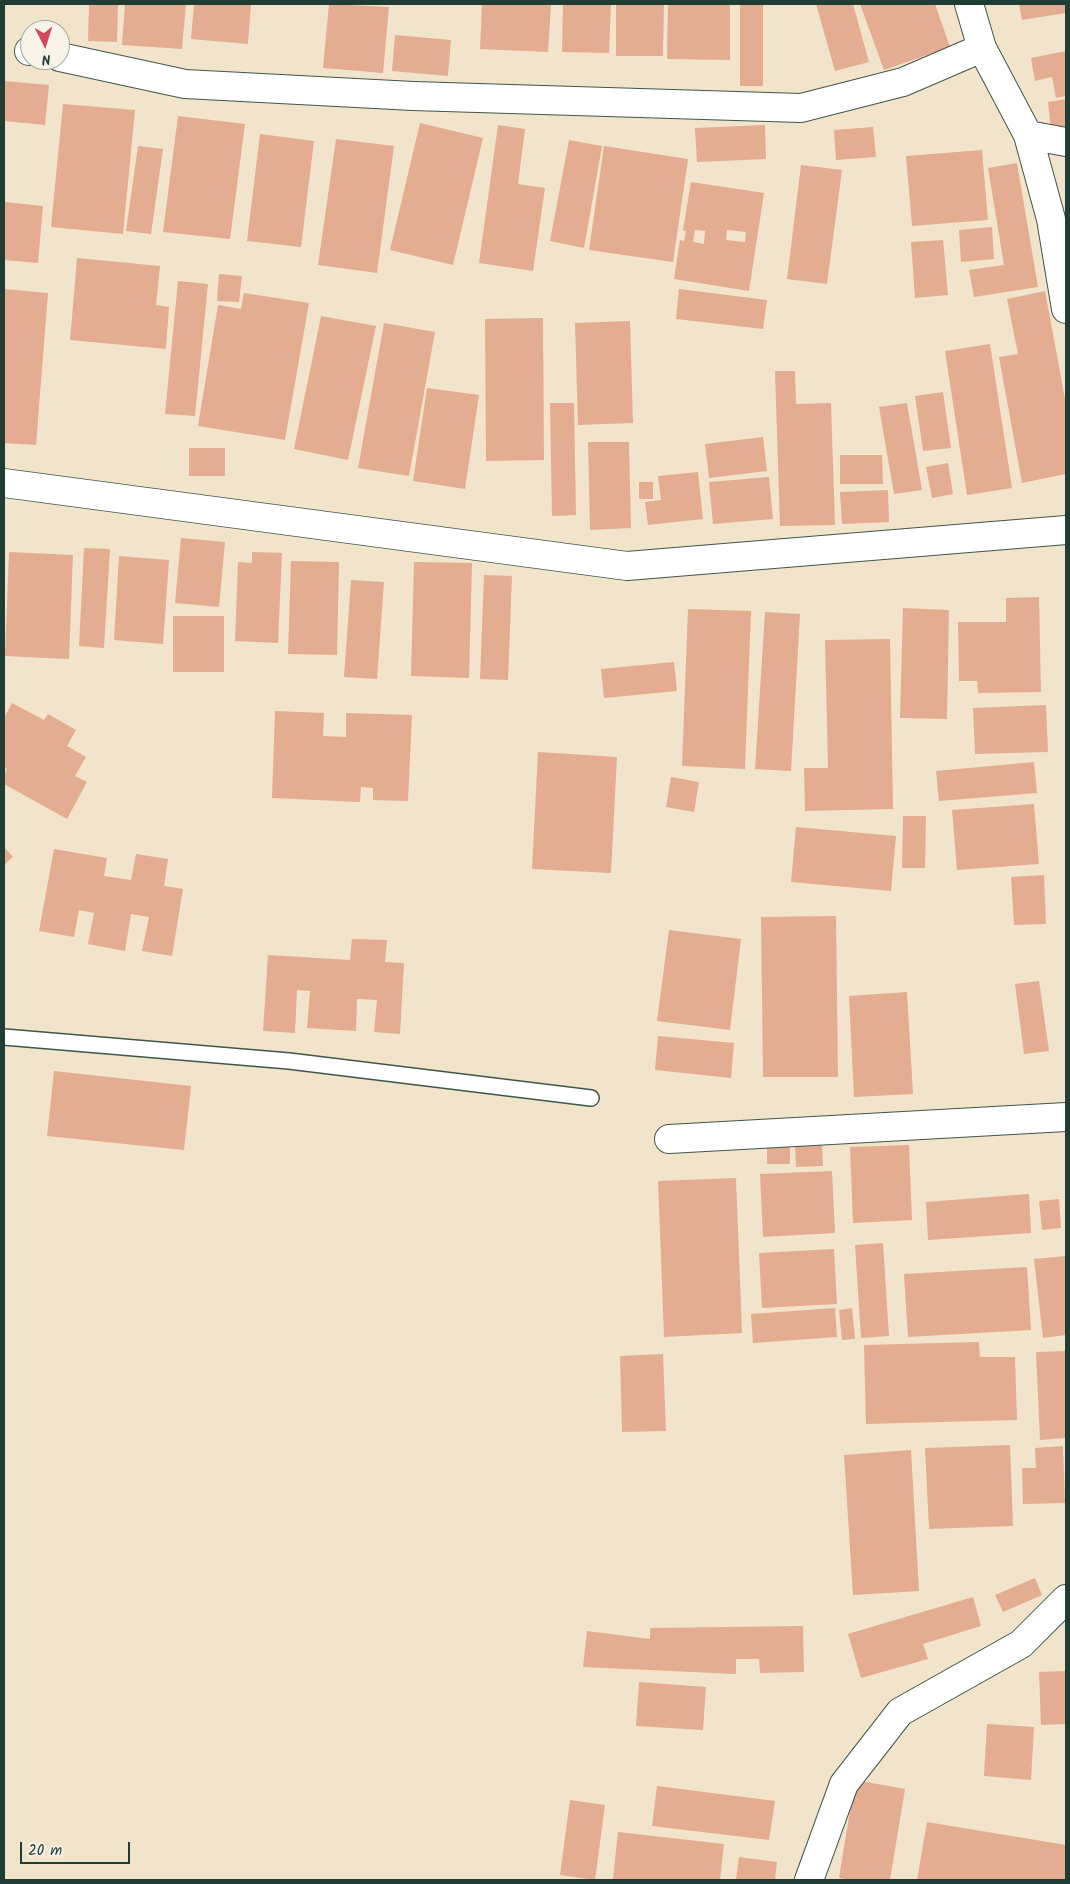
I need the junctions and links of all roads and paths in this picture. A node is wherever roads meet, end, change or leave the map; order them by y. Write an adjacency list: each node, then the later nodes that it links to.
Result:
1 (968, 4): 2 (street)
2 (982, 48): 3 (street); 4 (street)
3 (70, 59)
4 (1028, 135): 5 (street); 6 (street)
5 (1066, 142)
6 (1066, 309)
7 (4, 482): 8 (street)
8 (1066, 530)
9 (4, 1037): 10 (lane)
10 (590, 1098)
11 (1066, 1117): 12 (street)
12 (670, 1139)
13 (1066, 1598): 14 (street)
14 (809, 1880)

